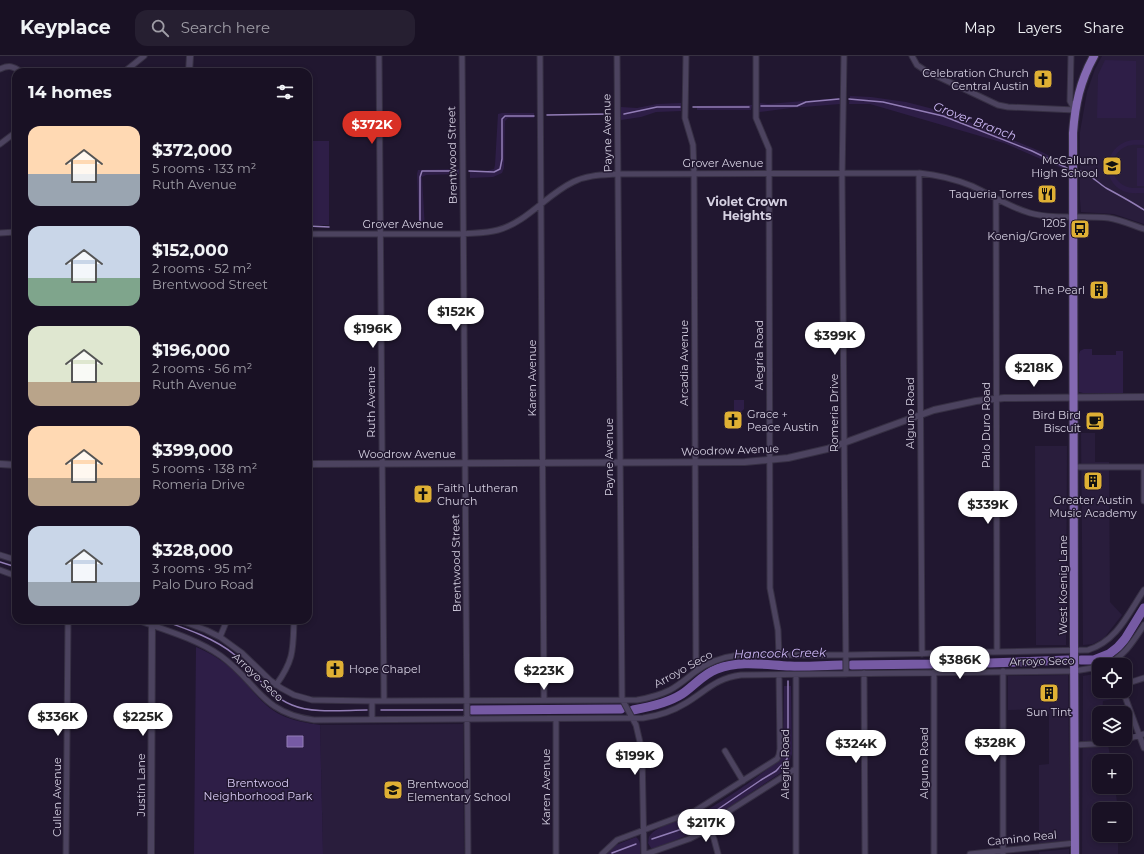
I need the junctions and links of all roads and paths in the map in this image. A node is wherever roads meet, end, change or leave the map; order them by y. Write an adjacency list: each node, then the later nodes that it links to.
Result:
1 (144, 56): 14 (street)
2 (190, 56): 15 (street)
3 (379, 56): 33 (street, Ruth Avenue)
4 (462, 56): 32 (street, Brentwood Street)
5 (540, 56): 26 (street, Karen Avenue)
6 (617, 56): 23 (street, Payne Avenue)
7 (686, 56): 20 (street, Arcadia Avenue)
8 (756, 56): 24 (street, Alegria Road)
9 (844, 56): 21 (street, Romeria Drive)
10 (912, 56): 17 (street)
11 (1072, 56): 17 (street)
12 (1094, 56): 17 (main road, West Koenig Lane)
13 (15, 68): 16 (street)
14 (129, 68)
15 (189, 68)
16 (0, 69)
17 (1075, 110): 27 (main road, West Koenig Lane)
18 (12, 135): 19 (street)
19 (0, 144)
20 (694, 173): 23 (street, Grover Avenue); 24 (street, Grover Avenue); 40 (street, Arcadia Avenue)
21 (842, 173): 22 (street, Grover Avenue); 24 (street, Grover Avenue); 38 (street, Romeria Drive)
22 (919, 173): 25 (street, Grover Avenue); 37 (street, Alguno Road)
23 (618, 174): 26 (street, Grover Avenue); 42 (street, Payne Avenue)
24 (768, 174): 39 (street, Alegria Road)
25 (996, 199): 27 (street, Grover Avenue); 36 (street, Palo Duro Road)
26 (541, 203): 32 (street, Grover Avenue); 41 (street, Karen Avenue)
27 (1074, 217): 28 (street, Grover Avenue); 34 (main road, West Koenig Lane)
28 (1144, 229)
29 (12, 232): 30 (street)
30 (0, 233)
31 (312, 234): 33 (street, Grover Avenue)
32 (464, 234): 33 (street, Grover Avenue); 47 (street, Brentwood Street)
33 (381, 235): 46 (street, Ruth Avenue)
34 (1074, 397): 35 (street, Woodrow Avenue); 36 (street, Woodrow Avenue); 49 (main road, West Koenig Lane)
35 (1144, 397)
36 (996, 399): 37 (street, Woodrow Avenue); 65 (street, Palo Duro Road)
37 (920, 415): 38 (street, Woodrow Avenue); 66 (street, Alguno Road)
38 (845, 444): 39 (street, Woodrow Avenue); 68 (street, Romeria Drive)
39 (770, 460): 40 (street, Woodrow Avenue); 67 (street, Alegria Road)
40 (695, 462): 42 (street, Woodrow Avenue); 72 (street, Arcadia Avenue)
41 (543, 463): 42 (street, Woodrow Avenue); 47 (street, Woodrow Avenue); 85 (street, Karen Avenue)
42 (619, 463): 83 (street, Payne Avenue)
43 (0, 464): 44 (street)
44 (12, 464)
45 (312, 464): 46 (street, Woodrow Avenue)
46 (382, 464): 47 (street, Woodrow Avenue); 87 (street, Ruth Avenue)
47 (465, 464): 84 (street, Brentwood Street)
48 (1144, 467): 49 (street); 50 (street)
49 (1074, 468): 64 (main road, West Koenig Lane)
50 (1144, 501)
51 (0, 555): 52 (street)
52 (12, 559)
53 (0, 570): 54 (street)
54 (12, 574)
55 (1144, 590): 64 (street, Arroyo Seco)
56 (68, 624): 102 (street, Cullen Avenue)
57 (152, 624): 103 (street, Justin Lane)
58 (154, 624): 89 (street, Arroyo Seco)
59 (190, 624): 63 (street, Arroyo Seco)
60 (225, 624): 63 (street)
61 (294, 624): 81 (street)
62 (1144, 625): 69 (street)
63 (220, 637): 81 (street, Arroyo Seco)
64 (1074, 651): 65 (street, Arroyo Seco); 71 (main road, West Koenig Lane)
65 (997, 652): 66 (street, Arroyo Seco)
66 (922, 654): 68 (street, Arroyo Seco)
67 (779, 655): 68 (street, Arroyo Seco); 72 (street, Arroyo Seco)
68 (846, 655): 77 (street, Romeria Drive)
69 (1118, 658)
70 (1092, 668): 71 (street, Arroyo Seco)
71 (1074, 670): 73 (street, Arroyo Seco); 93 (main road, West Koenig Lane)
72 (696, 671): 83 (street, Arroyo Seco)
73 (1003, 671): 74 (street, Arroyo Seco); 101 (street)
74 (934, 672): 75 (street, Arroyo Seco); 111 (street, Alguno Road)
75 (864, 673): 77 (street, Arroyo Seco); 110 (street)
76 (796, 674): 77 (street, Arroyo Seco); 78 (street, Arroyo Seco); 96 (street, Alegria Road)
77 (846, 674)
78 (779, 675): 88 (street, Arroyo Seco); 97 (street)
79 (1144, 678): 80 (street)
80 (1132, 682)
81 (276, 685): 86 (street, Arroyo Seco)
82 (1126, 698): 92 (street)
83 (622, 699): 85 (street, Arroyo Seco); 88 (street, Payne Avenue)
84 (467, 700): 85 (street, Arroyo Seco); 87 (street, Arroyo Seco); 90 (street, Brentwood Street)
85 (544, 700)
86 (372, 701): 87 (street, Arroyo Seco); 89 (street)
87 (384, 701)
88 (632, 718): 91 (street, Arroyo Seco); 99 (street, Payne Avenue)
89 (372, 719): 90 (street, Arroyo Seco)
90 (467, 719): 91 (street, Arroyo Seco); 104 (street, Brentwood Street)
91 (556, 720): 105 (street, Karen Avenue)
92 (1142, 735): 93 (street); 94 (street)
93 (1075, 745): 100 (main road, West Koenig Lane)
94 (1144, 748)
95 (725, 751): 97 (street)
96 (795, 769): 98 (street); 109 (street, Alegria Road)
97 (743, 781): 99 (street)
98 (709, 827): 107 (street); 108 (street)
99 (644, 829): 106 (street); 107 (street, Payne Avenue)
100 (1075, 843): 101 (street, Camino Real); 113 (main road, West Koenig Lane)
101 (1003, 852): 112 (street, Camino Real)
102 (66, 854)
103 (151, 854)
104 (468, 854)
105 (556, 854)
106 (602, 854)
107 (645, 854)
108 (718, 854)
109 (796, 854)
110 (865, 854)
111 (934, 854)
112 (970, 854)
113 (1075, 854)

